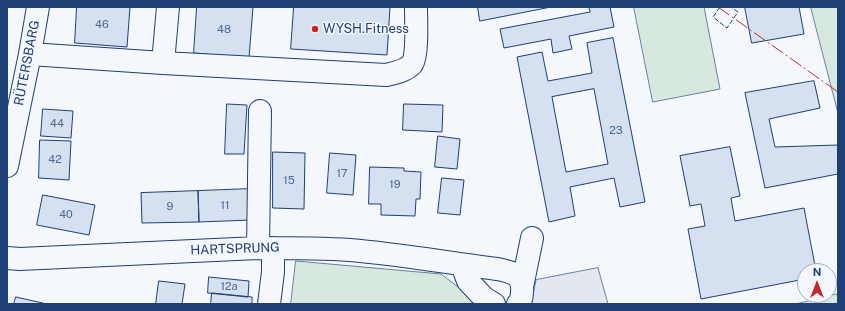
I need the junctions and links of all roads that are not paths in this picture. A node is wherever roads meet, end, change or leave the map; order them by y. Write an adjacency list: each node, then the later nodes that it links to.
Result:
1 (38, 7): 4 (street, RÜTERSBARG)
2 (168, 7): 5 (street)
3 (416, 7): 5 (street)
4 (30, 54): 5 (street); 7 (street, RÜTERSBARG)
5 (163, 63)
6 (260, 111): 9 (street)
7 (7, 166)
8 (532, 238): 12 (street)
9 (266, 248): 10 (street, HARTSPRUNG); 11 (street, HARTSPRUNG); 13 (street)
10 (7, 258)
11 (462, 264): 12 (street, HARTSPRUNG); 14 (street)
12 (520, 295)
13 (269, 304)
14 (494, 304)

